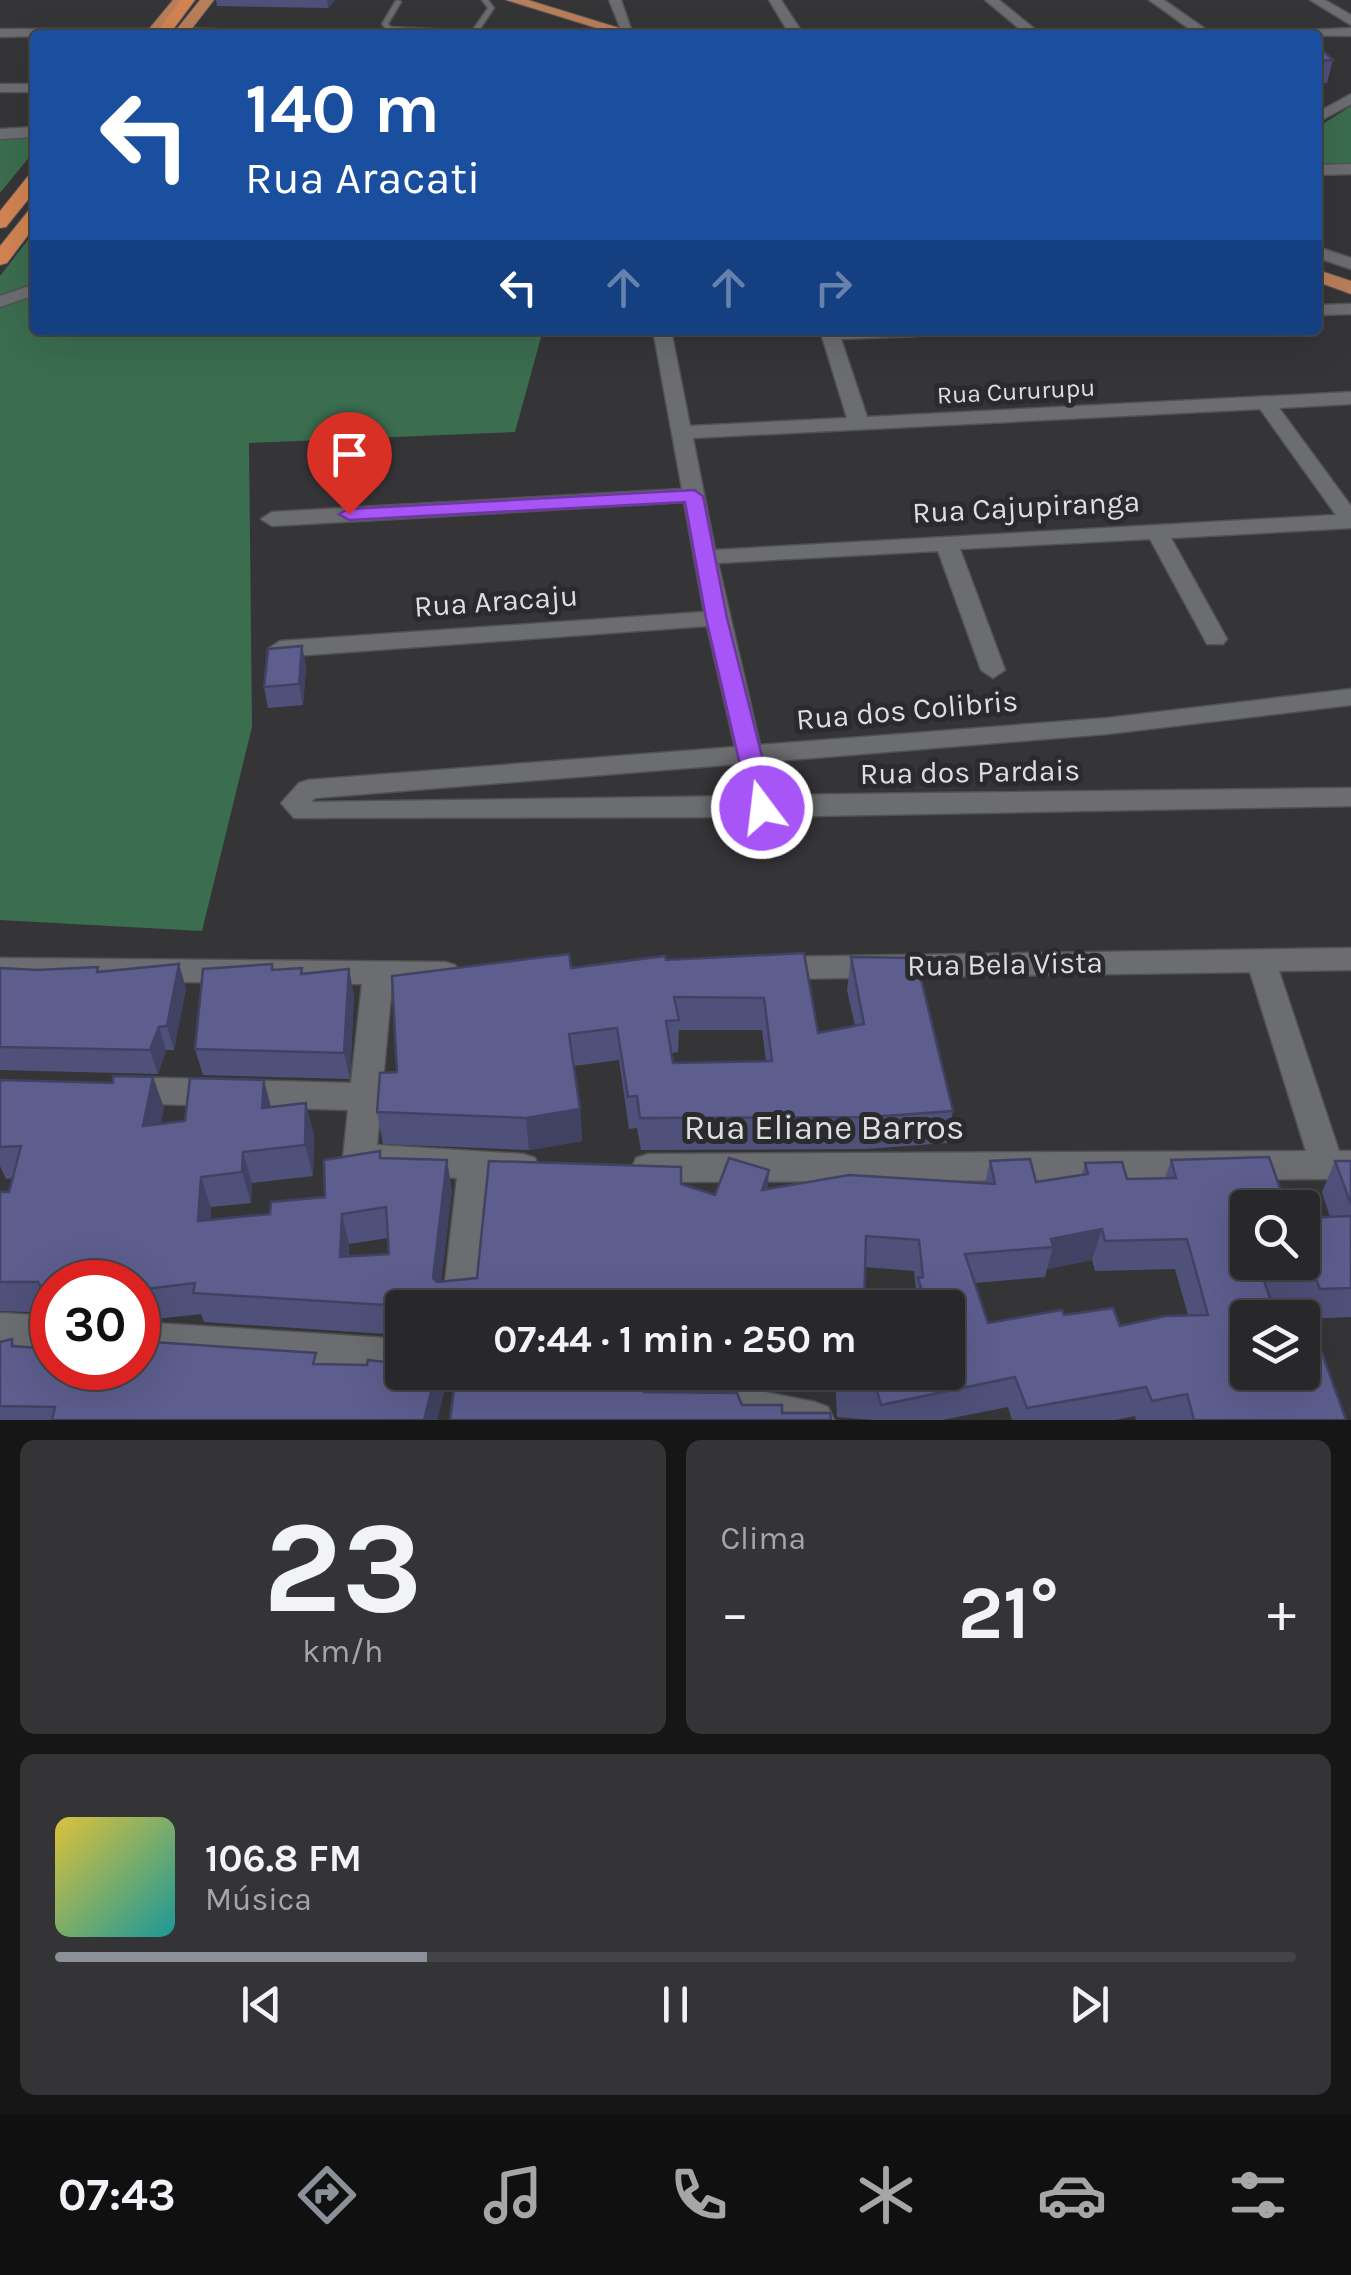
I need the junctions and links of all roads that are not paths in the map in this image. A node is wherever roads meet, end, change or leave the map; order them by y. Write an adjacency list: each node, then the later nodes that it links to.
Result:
1 (180, 0): 16 (main road)
2 (188, 0): 17 (highway)
3 (204, 0): 18 (highway)
4 (485, 0): 20 (lane)
5 (513, 0): 21 (main road)
6 (543, 0): 22 (main road)
7 (614, 0): 23 (street)
8 (775, 0): 24 (street)
9 (991, 0): 25 (street)
10 (1155, 0): 26 (street)
11 (1316, 0): 14 (street)
12 (398, 2): 19 (lane)
13 (125, 12): 15 (street)
14 (1351, 21)
15 (108, 30)
16 (157, 30)
17 (158, 30)
18 (181, 30)
19 (406, 30)
20 (477, 30)
21 (618, 30)
22 (620, 30)
23 (624, 30)
24 (793, 30)
25 (1029, 30)
26 (1200, 30)
27 (1351, 32): 28 (street)
28 (1322, 33)
29 (0, 34): 30 (street)
30 (30, 34)
31 (0, 88): 32 (street)
32 (30, 88)
33 (1351, 98): 35 (street)
34 (30, 116): 36 (street)
35 (1322, 116)
36 (8, 133)
37 (1351, 169): 38 (street)
38 (1322, 170)
39 (1351, 184): 41 (street)
40 (30, 185): 43 (highway)
41 (1322, 186)
42 (30, 220): 47 (highway)
43 (0, 223)
44 (1351, 248): 45 (street)
45 (1322, 253)
46 (1322, 254): 48 (street)
47 (0, 259)
48 (1351, 264)
49 (1322, 277): 50 (main road)
50 (1351, 288)
51 (30, 291): 52 (street)
52 (0, 302)
53 (1351, 309): 54 (street)
54 (1322, 310)
55 (663, 335): 60 (street)
56 (830, 335): 59 (street)
57 (1351, 398): 58 (street, Rua Cururupu)
58 (1266, 402): 59 (street, Rua Cururupu); 63 (street)
59 (859, 424): 60 (street, Rua Cururupu)
60 (682, 432): 61 (street)
61 (694, 496): 62 (street); 66 (street)
62 (272, 519)
63 (1351, 521): 64 (street, Rua Cajupiranga)
64 (1156, 530): 65 (street, Rua Cajupiranga); 68 (street)
65 (946, 542): 66 (street, Rua Cajupiranga); 70 (street)
66 (705, 557): 67 (street)
67 (717, 618): 69 (street, Rua Aracaju); 72 (street)
68 (1215, 640)
69 (280, 649)
70 (993, 670)
71 (1351, 697): 72 (street, Rua dos Colibris)
72 (749, 756): 74 (street, Rua dos Colibris); 75 (street)
73 (1351, 797): 75 (street, Rua dos Pardais)
74 (294, 803): 75 (street, Rua dos Pardais)
75 (762, 808)
76 (1351, 958): 77 (street, Rua Bela Vista)
77 (1261, 960): 78 (street, Rua Bela Vista); 84 (street)
78 (751, 968)
79 (0, 969): 81 (street)
80 (476, 972): 81 (street)
81 (378, 974): 83 (street)
82 (96, 1089): 83 (street)
83 (365, 1097): 85 (street)
84 (1339, 1165): 87 (street, Rua Eliane Barros)
85 (475, 1168): 86 (street); 88 (street)
86 (554, 1168)
87 (614, 1168)
88 (462, 1290)
89 (0, 1330): 90 (street)
90 (30, 1332)
91 (160, 1340): 92 (street)
92 (385, 1355)
93 (662, 1390): 94 (street)
94 (815, 1420)

